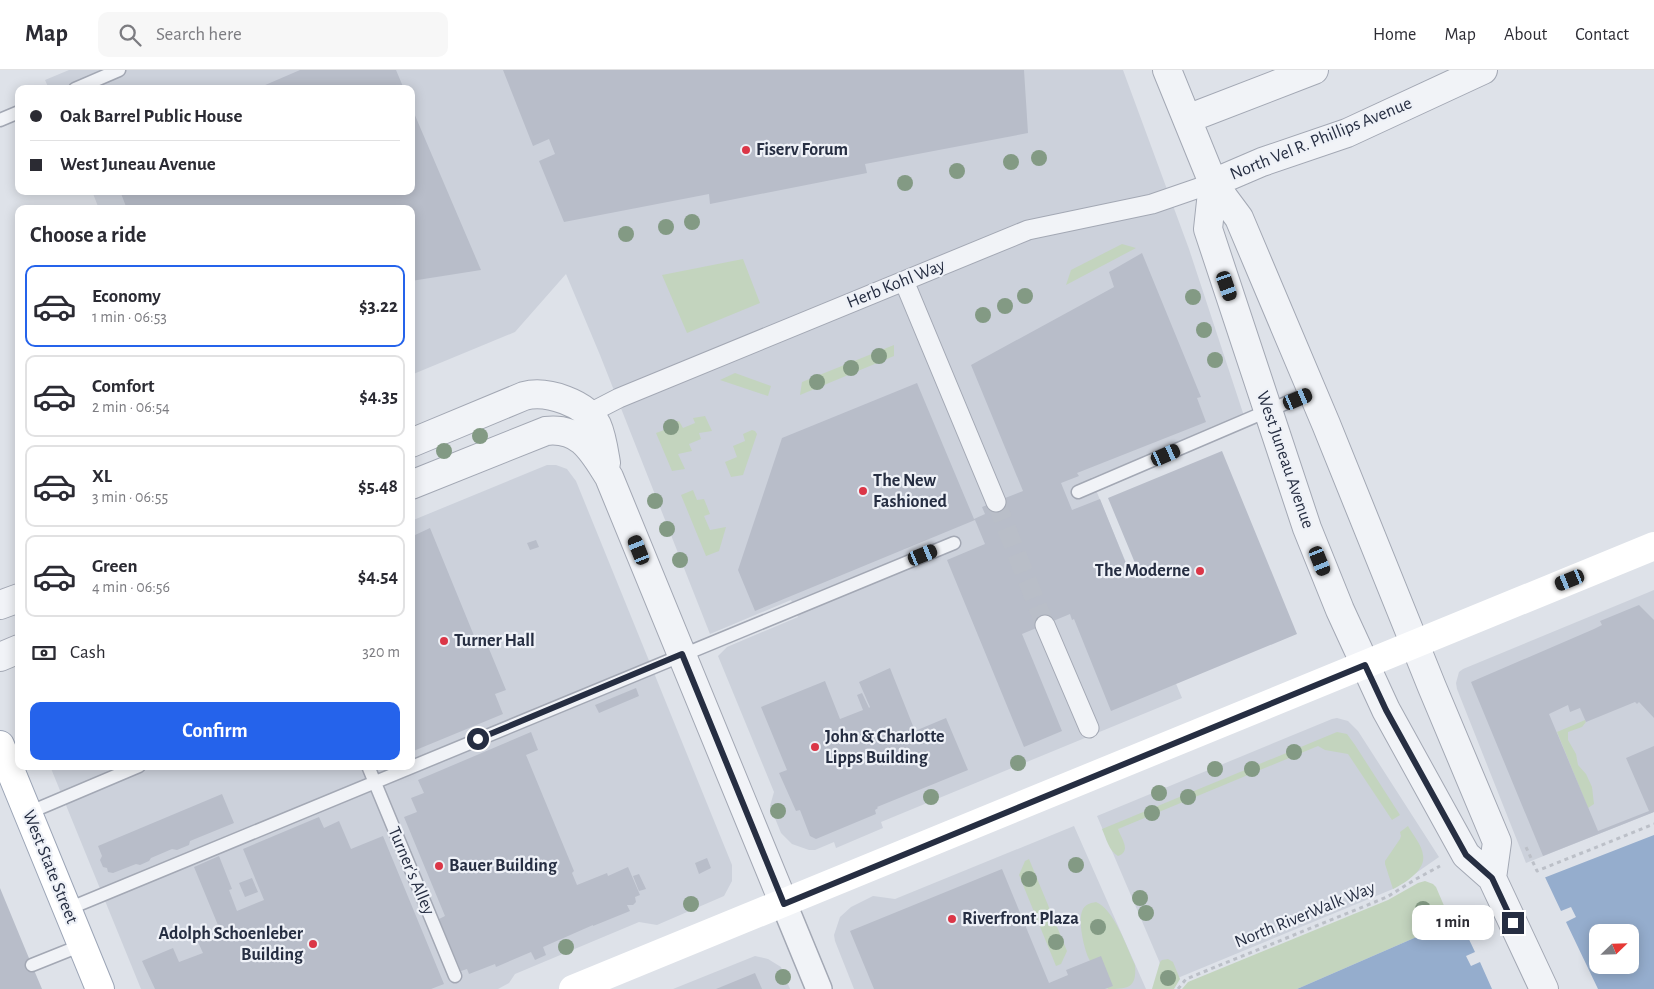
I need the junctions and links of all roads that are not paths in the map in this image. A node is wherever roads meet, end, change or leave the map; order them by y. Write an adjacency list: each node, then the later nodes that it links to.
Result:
1 (119, 70): 5 (lane)
2 (1167, 70): 7 (street, West Juneau Avenue)
3 (1314, 70): 7 (street)
4 (1483, 70): 9 (street, North Vel R. Phillips Avenue)
5 (84, 85)
6 (15, 114): 8 (lane)
7 (1187, 119): 9 (street, West Juneau Avenue)
8 (0, 120)
9 (1213, 183): 10 (street, Herb Kohl Way); 11 (street, West Juneau Avenue); 12 (street, West Juneau Avenue)
10 (904, 281): 13 (street, Herb Kohl Way); 18 (street)
11 (1312, 392): 12 (lane); 24 (street, West Juneau Avenue)
12 (1268, 412): 17 (lane); 28 (street, West Juneau Avenue)
13 (588, 414): 14 (street); 15 (street)
14 (415, 441)
15 (609, 477): 16 (street); 26 (street)
16 (415, 483)
17 (1078, 492)
18 (996, 502)
19 (954, 543): 26 (lane)
20 (1654, 546): 24 (main road)
21 (15, 599): 22 (street)
22 (0, 605)
23 (1045, 625): 29 (street)
24 (1415, 644): 28 (main road); 37 (street, West Juneau Avenue)
25 (15, 651): 27 (street)
26 (682, 654): 31 (lane); 38 (street)
27 (0, 657)
28 (1365, 665): 37 (street, West Juneau Avenue); 38 (main road)
29 (1089, 728)
30 (0, 745): 36 (main road, West State Street)
31 (415, 765)
32 (130, 770): 36 (lane)
33 (370, 770): 35 (lane, Turner's Alley)
34 (403, 770): 35 (lane)
35 (374, 782): 39 (lane); 42 (lane, Turner's Alley)
36 (28, 813): 39 (main road, West State Street)
37 (1492, 878): 46 (street, West Juneau Avenue)
38 (784, 904): 44 (main road); 45 (street)
39 (68, 909): 40 (main road, West State Street)
40 (82, 945): 41 (lane); 43 (main road, West State Street)
41 (32, 965)
42 (455, 976)
43 (100, 989)
44 (574, 989)
45 (819, 989)
46 (1544, 989)

